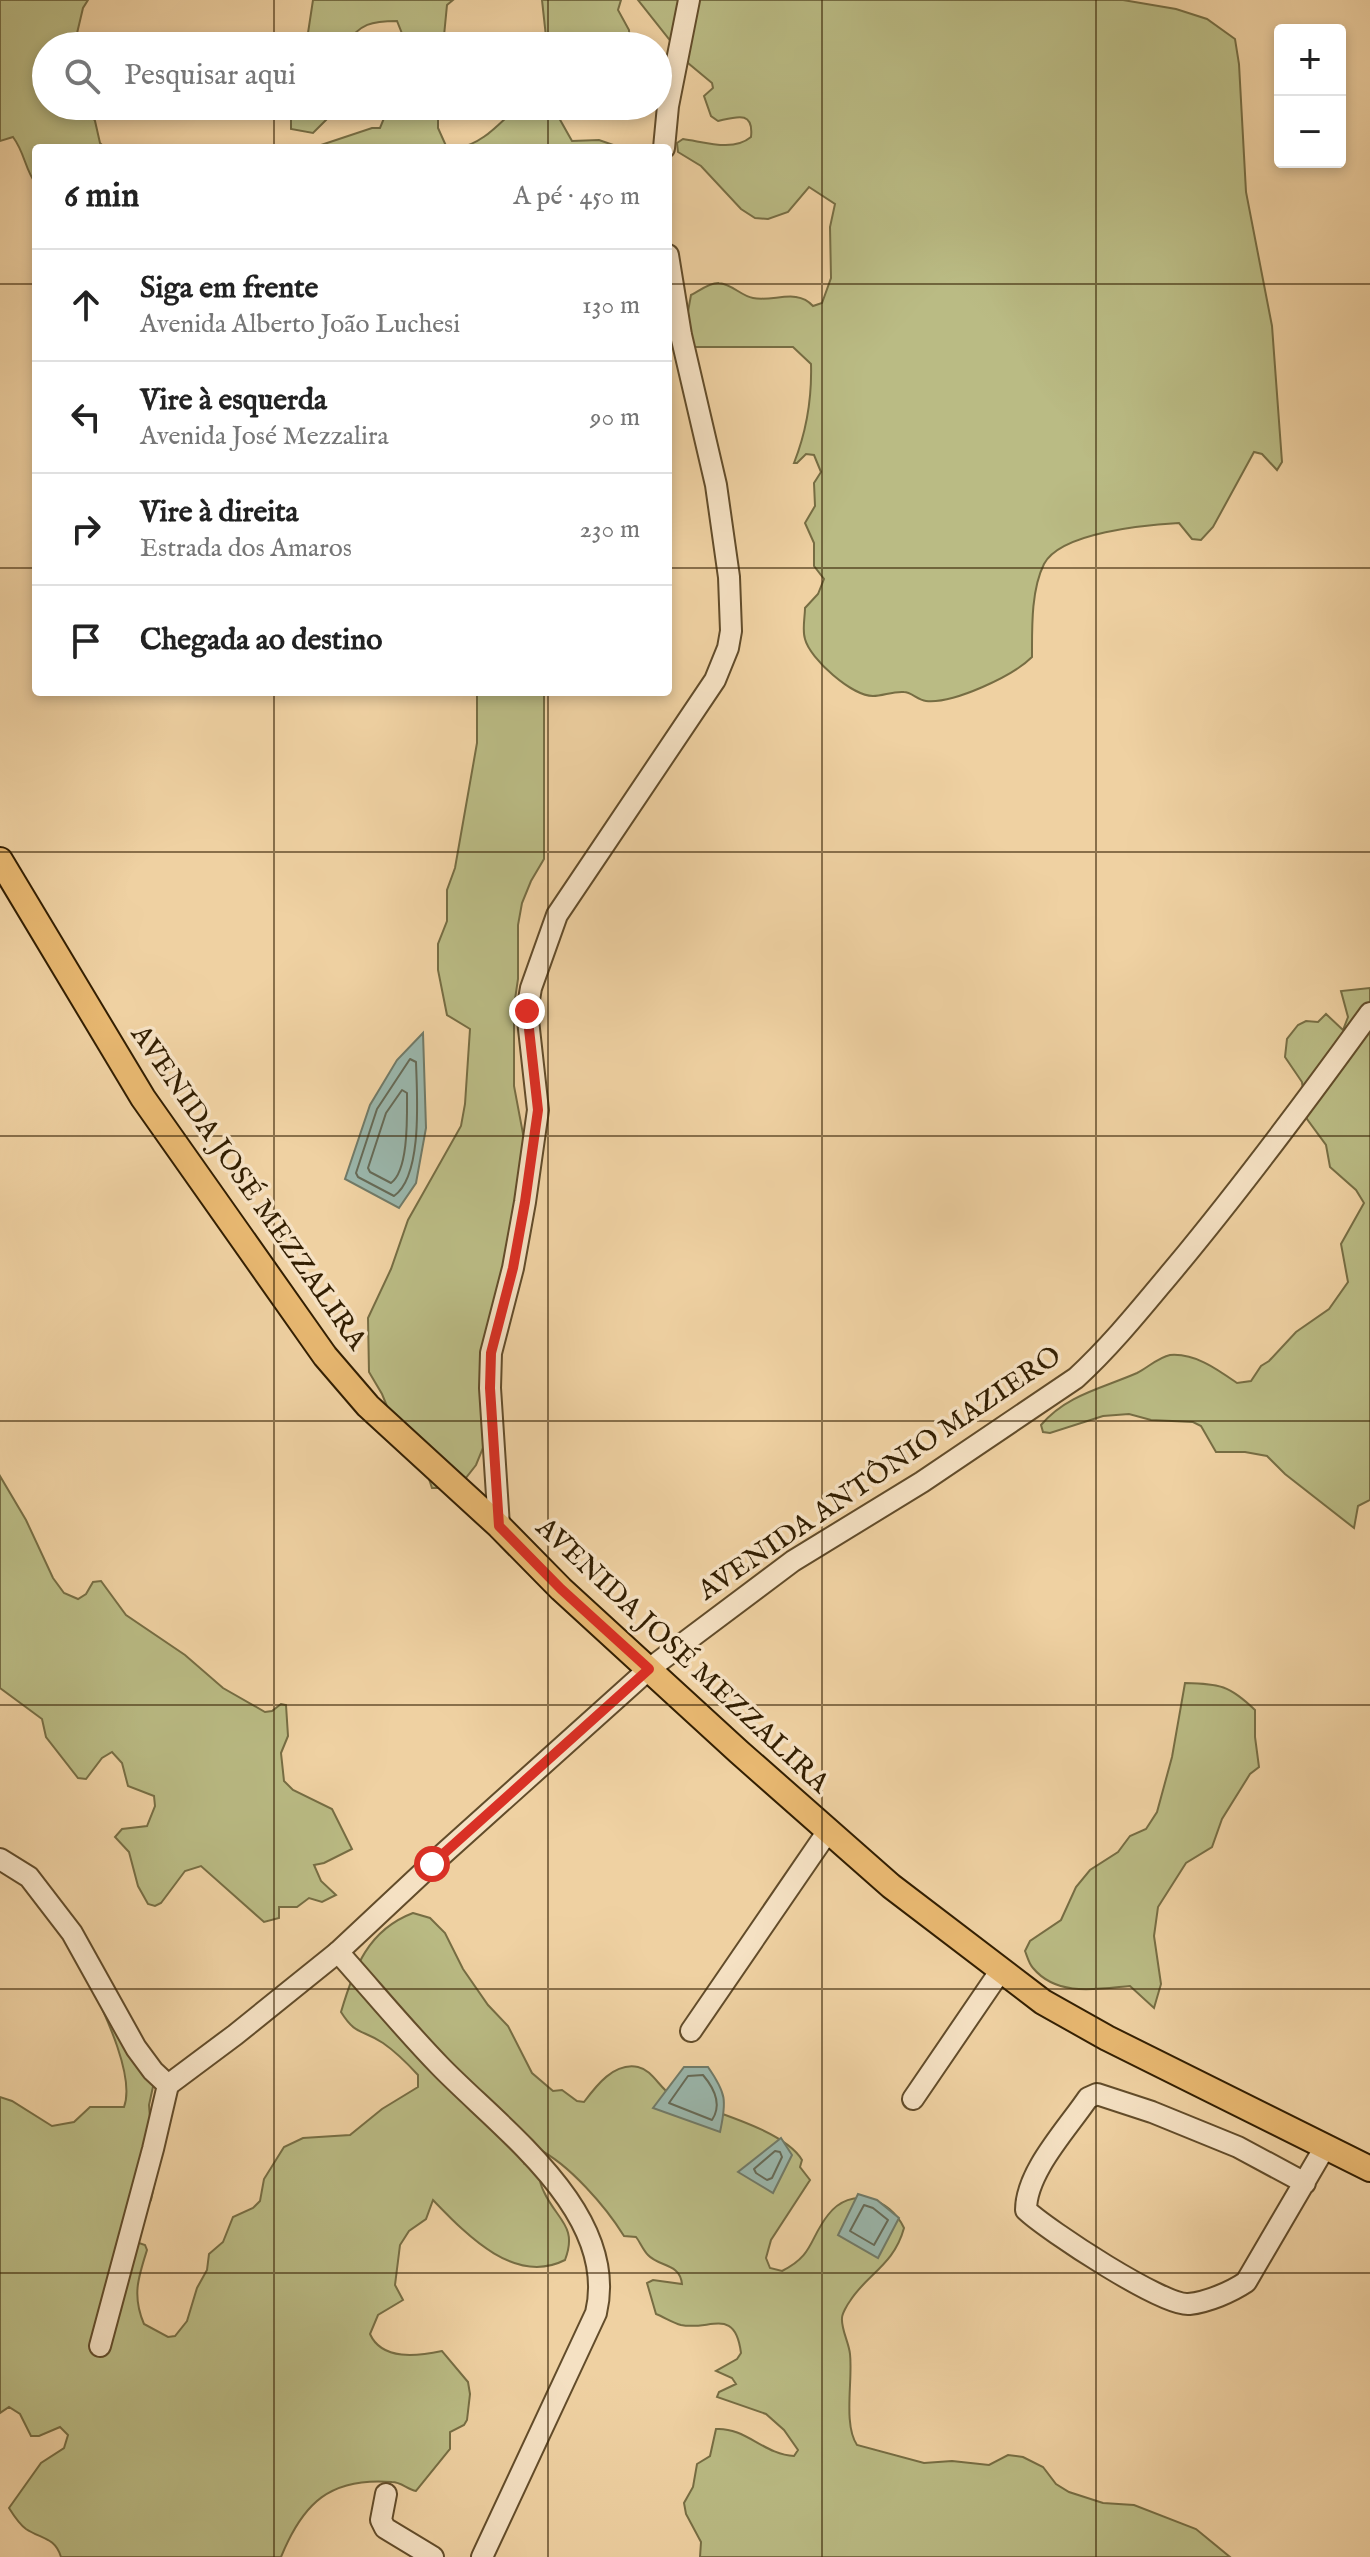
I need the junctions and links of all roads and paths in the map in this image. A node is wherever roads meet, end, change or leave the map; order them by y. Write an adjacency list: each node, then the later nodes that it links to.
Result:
1 (689, 0): 2 (street)
2 (672, 86)
3 (667, 120): 4 (street)
4 (664, 144)
5 (672, 280): 8 (street)
6 (0, 860): 8 (main road, AVENIDA JOSÉ MEZZALIRA)
7 (1370, 1013): 9 (street, AVENIDA ANTÔNIO MAZIERO)
8 (499, 1526): 9 (main road, AVENIDA JOSÉ MEZZALIRA)
9 (649, 1669): 10 (main road, AVENIDA JOSÉ MEZZALIRA); 12 (street, AVENIDA ANTÔNIO MAZIERO)
10 (828, 1831): 13 (main road, AVENIDA JOSÉ MEZZALIRA); 14 (street)
11 (0, 1859): 15 (street)
12 (338, 1952): 15 (street, AVENIDA ANTÔNIO MAZIERO); 23 (street)
13 (1001, 1970): 16 (street); 17 (main road, AVENIDA JOSÉ MEZZALIRA)
14 (691, 2031)
15 (168, 2085): 20 (street)
16 (913, 2099)
17 (1325, 2147): 18 (main road, AVENIDA JOSÉ MEZZALIRA); 19 (street)
18 (1370, 2169)
19 (1305, 2183): 19 (street)
20 (100, 2346)
21 (386, 2494): 22 (street)
22 (433, 2557)
23 (482, 2557)

